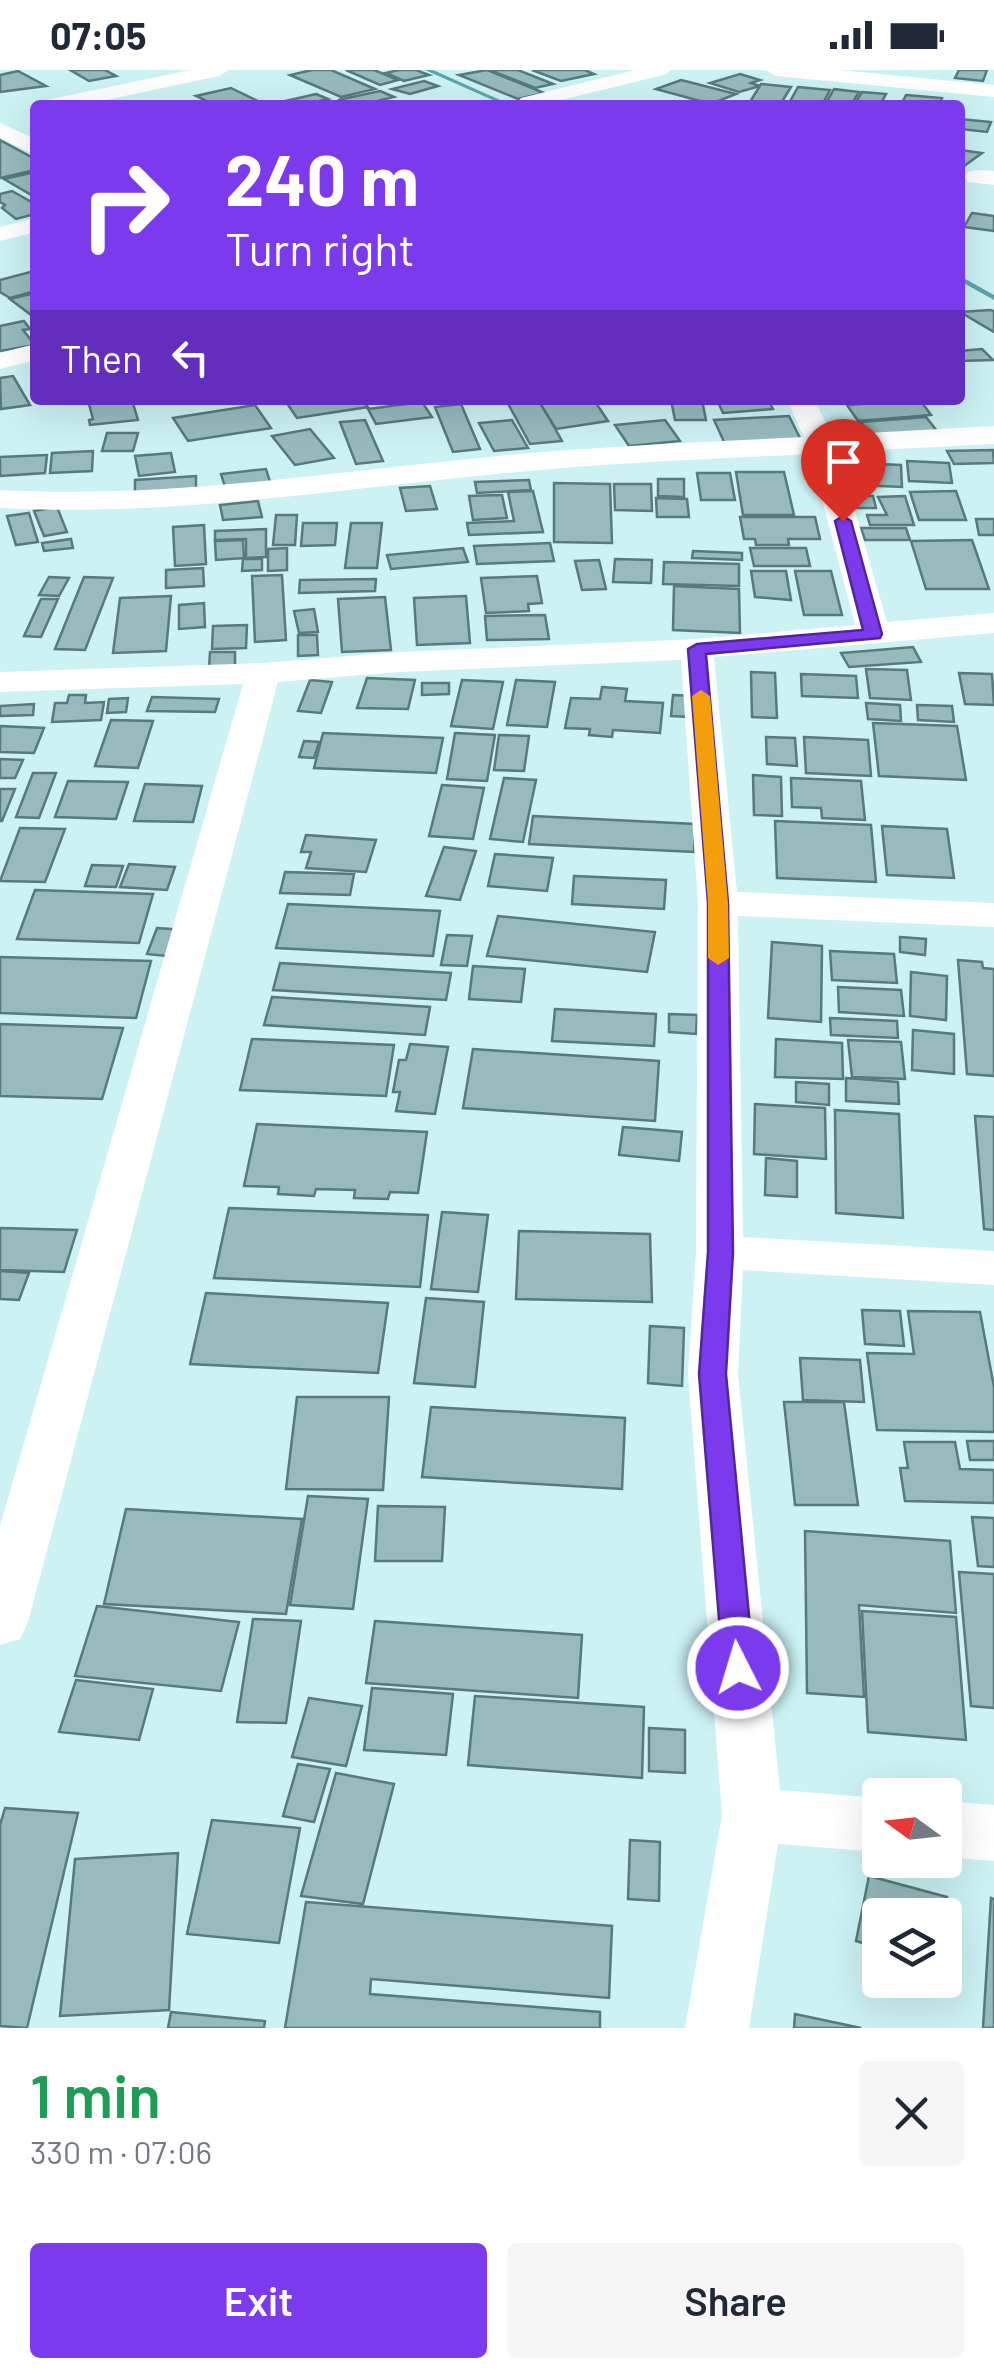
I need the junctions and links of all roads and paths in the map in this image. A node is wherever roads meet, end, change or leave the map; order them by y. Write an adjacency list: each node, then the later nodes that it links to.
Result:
1 (220, 70): 6 (street)
2 (660, 70): 8 (street)
3 (776, 70): 5 (street)
4 (72, 78): 6 (street)
5 (994, 90)
6 (101, 94): 7 (street)
7 (74, 100)
8 (536, 100)
9 (0, 129): 10 (street)
10 (30, 145)
11 (30, 226): 12 (street)
12 (0, 234)
13 (30, 353): 14 (street)
14 (0, 361)
15 (803, 405): 17 (street)
16 (994, 435): 17 (street)
17 (822, 446): 18 (street); 20 (street)
18 (0, 499)
19 (994, 622): 20 (street)
20 (874, 634): 21 (street)
21 (697, 649): 22 (street); 24 (street)
22 (263, 673): 23 (street); 28 (street)
23 (0, 682)
24 (718, 903): 25 (street); 26 (street)
25 (994, 914)
26 (720, 1252): 27 (street); 29 (street)
27 (994, 1268)
28 (0, 1622)
29 (752, 1815): 30 (street); 33 (street)
30 (862, 1823)
31 (962, 1831): 32 (street)
32 (994, 1833)
33 (717, 2028)

